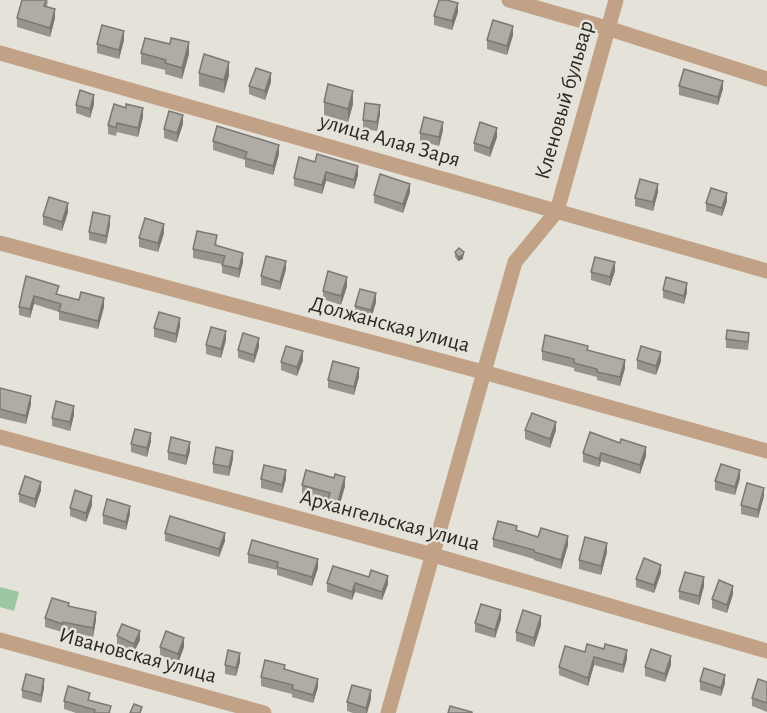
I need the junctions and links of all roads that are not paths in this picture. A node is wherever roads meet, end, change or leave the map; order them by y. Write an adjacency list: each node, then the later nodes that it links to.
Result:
1 (509, 0): 3 (street)
2 (616, 0): 3 (street, Кленовый бульвар)
3 (607, 28): 5 (street); 6 (street, Кленовый бульвар)
4 (0, 53): 6 (street, улица Алая Заря)
5 (767, 79)
6 (557, 211): 8 (street, улица Алая Заря); 9 (street)
7 (0, 243): 9 (street, Должанская улица)
8 (767, 271)
9 (483, 372): 11 (street, Должанская улица); 12 (street)
10 (0, 437): 12 (street, Архангельская улица)
11 (767, 451)
12 (433, 555): 14 (street, Архангельская улица); 16 (street)
13 (0, 640): 15 (street, Ивановская улица)
14 (767, 651)
15 (264, 713)
16 (388, 713)

